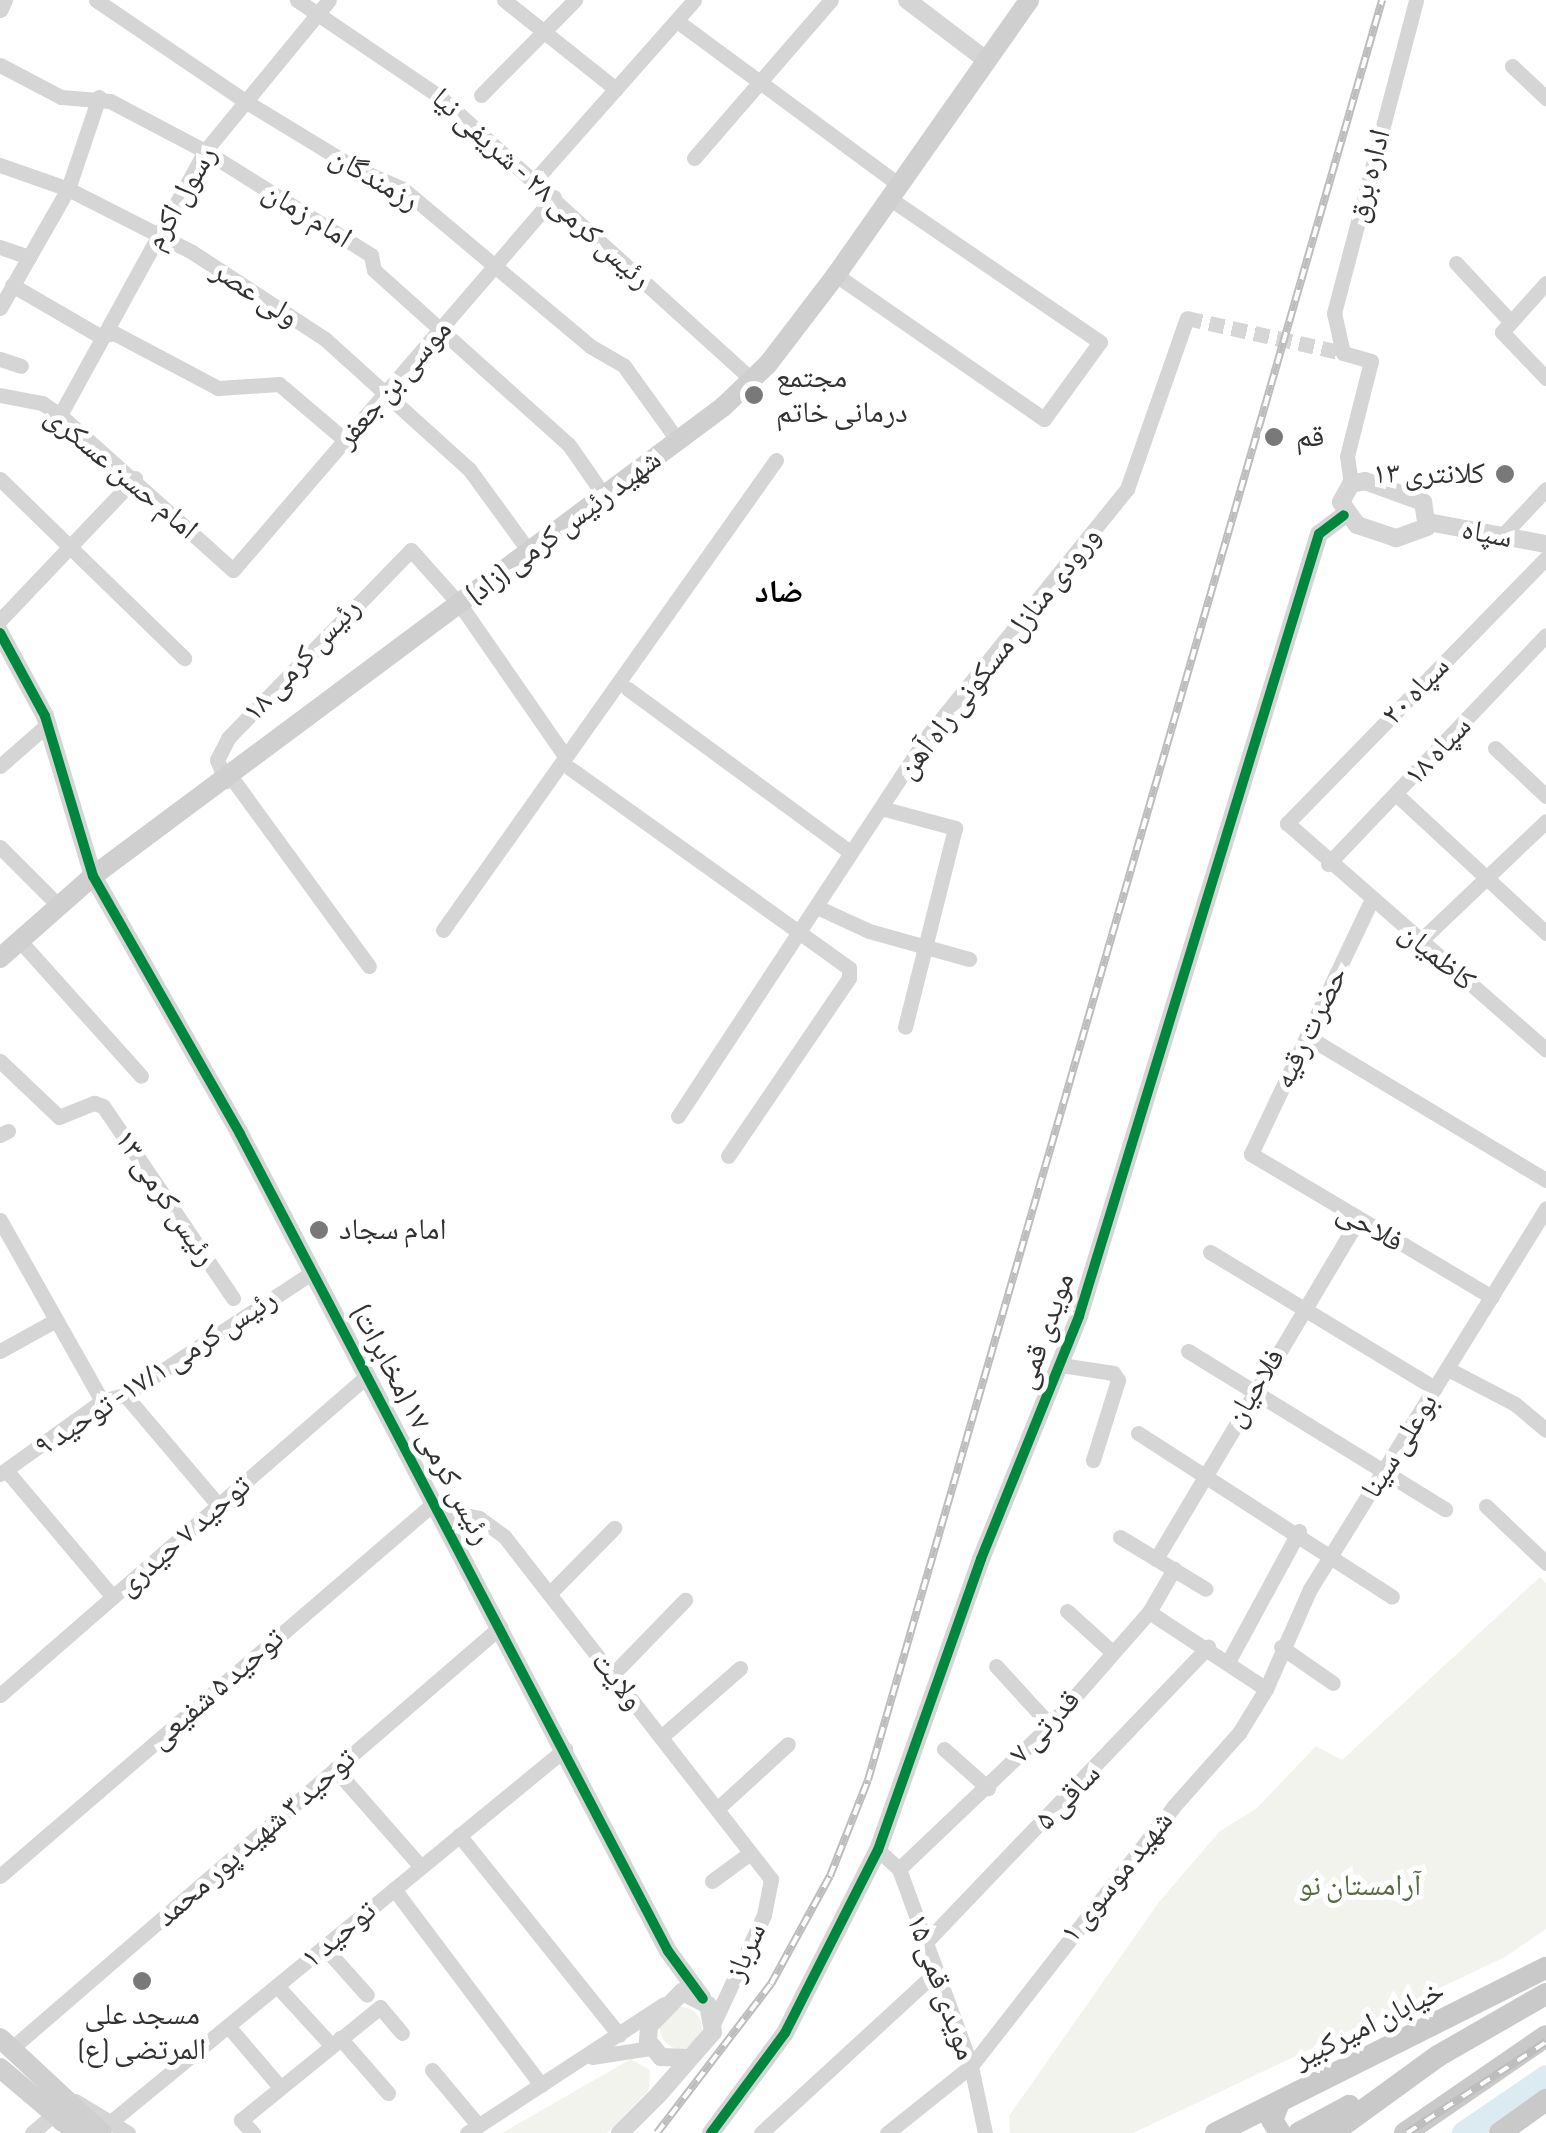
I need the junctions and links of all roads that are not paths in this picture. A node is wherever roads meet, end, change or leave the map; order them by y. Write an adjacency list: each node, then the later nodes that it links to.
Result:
1 (4, 0): 12 (street)
2 (96, 0): 23 (street, رزمندگان)
3 (298, 0): 11 (street, رئیس کرمی ۲۸ - شریفی نیا)
4 (504, 0): 14 (street)
5 (575, 0): 14 (street)
6 (694, 0): 13 (street)
7 (830, 0): 18 (street)
8 (907, 0): 15 (street)
9 (1028, 0): 15 (main road, شهید رئیس کرمی (زاد))
10 (1416, 0): 56 (street, اداره برق)
11 (325, 6): 23 (street, رسول اکرم); 27 (street, رئیس کرمی ۲۸ - شریفی نیا)
12 (0, 8)
13 (676, 21): 18 (street); 19 (street)
14 (546, 33): 19 (street); 20 (street)
15 (986, 60): 29 (main road, شهید رئیس کرمی (زاد))
16 (0, 64): 21 (street)
17 (1512, 66): 22 (street)
18 (763, 78): 25 (street); 29 (street)
19 (616, 89): 27 (street)
20 (481, 94)
21 (99, 96): 24 (street, امام زمان); 28 (street)
22 (1546, 98)
23 (245, 101): 24 (street, رسول اکرم); 35 (street, رزمندگان)
24 (205, 151): 31 (street, رسول اکرم); 42 (street, امام زمان)
25 (694, 158)
26 (0, 165): 28 (street, ولی عصر)
27 (536, 180): 30 (street, رئیس کرمی ۲۸ - شریفی نیا)
28 (68, 189): 31 (street, ولی عصر); 33 (street)
29 (893, 191): 36 (main road, شهید رئیس کرمی (زاد)); 36 (street)
30 (554, 197): 35 (street, موسی بن جعفر); 47 (street, رئیس کرمی ۲۸ - شریفی نیا)
31 (160, 236): 43 (street, رسول اکرم); 49 (street, ولی عصر)
32 (0, 247): 33 (street)
33 (29, 257): 38 (street)
34 (1456, 264): 41 (street)
35 (497, 266): 42 (street, موسی بن جعفر); 52 (street, رزمندگان)
36 (836, 275): 47 (main road, شهید رئیس کرمی (زاد))
37 (1546, 283): 41 (street)
38 (12, 285): 39 (street); 43 (street)
39 (0, 308)
40 (1185, 320): 80 (street, ورودی منازل مسکونی راه آهن)
41 (1510, 321): 46 (street)
42 (440, 331): 49 (street, موسی بن جعفر); 58 (street, امام زمان)
43 (106, 336): 50 (street, رسول اکرم); 51 (street)
44 (0, 359): 45 (street)
45 (21, 366)
46 (1546, 378)
47 (751, 380): 52 (main road, شهید رئیس کرمی (زاد))
48 (0, 395): 50 (street, امام حسن عسکری)
49 (384, 397): 51 (street, موسی بن جعفر); 64 (street, ولی عصر)
50 (60, 415): 54 (street, امام حسن عسکری)
51 (346, 441): 66 (street, موسی بن جعفر)
52 (678, 441): 58 (main road, شهید رئیس کرمی (زاد))
53 (776, 460): 75 (street)
54 (134, 478): 63 (street); 66 (street, امام حسن عسکری)
55 (0, 479): 63 (street)
56 (1351, 484): 59 (street); 60 (street)
57 (1546, 489): 61 (street)
58 (602, 494): 64 (main road, شهید رئیس کرمی (زاد))
59 (1344, 515): 60 (street); 121 (street, مویدی قمی)
60 (1428, 522): 61 (street, سپاه)
61 (1501, 537): 62 (street, سپاه)
62 (1546, 544)
63 (72, 549): 68 (street); 71 (street)
64 (528, 550): 67 (main road, شهید رئیس کرمی (زاد))
65 (1546, 558): 82 (street, سپاه ۲۰)
66 (233, 570)
67 (461, 606): 75 (street); 77 (main road, شهید رئیس کرمی (زاد)); 77 (street, رئیس کرمی ۱۸)
68 (0, 620)
69 (0, 633): 73 (street, رئیس کرمی ۱۷ (مخابرات))
70 (1546, 635): 78 (street, سپاه ۱۸)
71 (184, 658)
72 (628, 689): 84 (street)
73 (48, 724): 76 (street); 86 (street, رئیس کرمی ۱۷ (مخابرات))
74 (1494, 748): 79 (street)
75 (567, 762): 91 (street); 92 (street)
76 (0, 766)
77 (229, 779): 86 (main road, شهید رئیس کرمی (زاد)); 99 (street)
78 (1397, 795): 85 (street, سپاه ۱۸); 87 (street)
79 (1546, 796)
80 (881, 808): 84 (street, ورودی منازل مسکونی راه آهن); 96 (street)
81 (1546, 821): 87 (street)
82 (1286, 823): 85 (street, کاظمیان)
83 (0, 847): 89 (street)
84 (850, 852): 90 (street, ورودی منازل مسکونی راه آهن)
85 (1328, 864): 88 (street, کاظمیان)
86 (94, 876): 89 (main road, شهید رئیس کرمی (زاد)); 114 (street, رئیس کرمی ۱۷ (مخابرات))
87 (1485, 876): 93 (street); 95 (street)
88 (1372, 902): 95 (street, کاظمیان); 101 (street, حضرت رقیه)
89 (58, 905): 94 (main road, شهید رئیس کرمی (زاد))
90 (816, 907): 92 (street, ورودی منازل مسکونی راه آهن); 96 (street)
91 (443, 930)
92 (799, 933): 105 (street, ورودی منازل مسکونی راه آهن); 107 (street)
93 (1546, 933)
94 (20, 941): 97 (main road, شهید رئیس کرمی (زاد)); 104 (street)
95 (1419, 942): 102 (street, کاظمیان)
96 (926, 946): 98 (street); 100 (street)
97 (0, 958)
98 (969, 959)
99 (369, 966)
100 (905, 1027)
101 (1308, 1037): 106 (street, حضرت رقیه); 108 (street)
102 (1546, 1050)
103 (0, 1061): 116 (street, رئیس کرمی ۱۳)
104 (141, 1076)
105 (678, 1116)
106 (1251, 1154): 111 (street, فلاحی)
107 (728, 1156)
108 (1546, 1180)
109 (1546, 1208): 115 (street, بوعلی سینا)
110 (0, 1220): 112 (street)
111 (1358, 1220): 115 (street, فلاحی); 117 (street, فلاحیان)
112 (4, 1237): 118 (street)
113 (1210, 1252): 117 (street)
114 (312, 1272): 123 (street, رئیس کرمی ۱۷ (مخابرات)); 126 (street, رئیس کرمی ۱۷/۱- توحید ۹)
115 (1492, 1297): 122 (street, بوعلی سینا)
116 (233, 1298)
117 (1306, 1307): 124 (street); 125 (street, فلاحیان)
118 (56, 1320): 119 (street); 127 (street)
119 (0, 1351)
120 (1188, 1351): 125 (street)
121 (1061, 1365): 130 (street); 173 (street, مویدی قمی)
122 (1448, 1369): 124 (street, بوعلی سینا); 128 (street)
123 (367, 1376): 134 (street, رئیس کرمی ۱۷ (مخابرات)); 136 (street, توحید ۷ حیدری)
124 (1436, 1388): 131 (street, بوعلی سینا)
125 (1251, 1390): 131 (street); 133 (street, فلاحیان)
126 (125, 1395): 127 (street, رئیس کرمی ۱۷/۱- توحید ۹); 136 (street)
127 (102, 1401): 132 (street, رئیس کرمی ۱۷/۱- توحید ۹)
128 (1546, 1430)
129 (1138, 1433): 133 (street)
130 (1093, 1460)
131 (1384, 1470): 137 (street); 142 (street, بوعلی سینا)
132 (3, 1472): 149 (street)
133 (1205, 1472): 140 (street); 143 (street, فلاحیان)
134 (434, 1503): 138 (street, رئیس کرمی ۱۷ (مخابرات)); 177 (street, توحید ۵ شفیعی)
135 (1486, 1506): 144 (street)
136 (220, 1507): 149 (street, توحید ۷ حیدری)
137 (1446, 1509)
138 (444, 1523): 147 (street, ولایت); 153 (street, رئیس کرمی ۱۷ (مخابرات))
139 (614, 1528): 147 (street)
140 (1299, 1532): 142 (street); 157 (street)
141 (1120, 1537): 143 (street)
142 (1334, 1554): 148 (street); 154 (street, بوعلی سینا)
143 (1156, 1559): 145 (street)
144 (1546, 1563)
145 (1174, 1569): 146 (street); 152 (street, قدرتی ۷)
146 (1206, 1589)
147 (550, 1594): 160 (street, ولایت)
148 (1392, 1596)
149 (113, 1597): 163 (street, توحید ۷ حیدری)
150 (684, 1600): 160 (street)
151 (1067, 1611): 156 (street)
152 (1149, 1612): 155 (street); 156 (street, قدرتی ۷)
153 (500, 1627): 167 (street, رئیس کرمی ۱۷ (مخابرات)); 169 (street, توحید ۳ شهيد پور محمد)
154 (1281, 1646): 161 (street); 162 (street, بوعلی سینا)
155 (1208, 1648): 157 (street); 181 (street, ساقی ۵)
156 (1112, 1652): 164 (street, قدرتی ۷)
157 (1228, 1662): 162 (street)
158 (996, 1666): 164 (street)
159 (740, 1668): 165 (street)
160 (612, 1674): 165 (street, ولایت)
161 (1333, 1683)
162 (1266, 1690): 202 (street, شهید موسوی ۱)
163 (0, 1695)
164 (1050, 1725): 170 (street, قدرتی ۷)
165 (661, 1738): 171 (street, ولایت)
166 (788, 1744): 171 (street)
167 (565, 1749): 172 (street, توحید ۱); 183 (street, رئیس کرمی ۱۷ (مخابرات))
168 (944, 1749): 170 (street)
169 (335, 1769): 175 (street); 197 (street, توحید ۳ شهيد پور محمد)
170 (988, 1788): 176 (street, قدرتی ۷)
171 (717, 1809): 174 (street, ولایت)
172 (459, 1836): 175 (street, توحید ۱); 194 (street)
173 (878, 1850): 176 (street, مویدی قمی ۱۵); 218 (street, مویدی قمی)
174 (750, 1853): 178 (street, ولایت); 179 (street)
175 (420, 1867): 180 (street, توحید ۱)
176 (899, 1869): 181 (street, مویدی قمی ۱۵)
177 (0, 1876)
178 (771, 1879): 191 (street, سرباز)
179 (712, 1880)
180 (394, 1889): 182 (street, توحید ۱); 205 (street)
181 (925, 1942): 185 (street, مویدی قمی ۱۵)
182 (324, 1948): 186 (street, توحید ۱); 187 (street)
183 (668, 1951): 189 (street); 190 (street, رئیس کرمی ۱۷ (مخابرات))
184 (1546, 1968): 209 (main road, خیابان امیرکبیر)
185 (936, 1973): 202 (street, مویدی قمی ۱۵); 219 (street)
186 (277, 1986): 192 (street, توحید ۱); 196 (street)
187 (368, 1994)
188 (1546, 1994): 199 (main road, خیابان امیرکبیر)
189 (673, 1996): 190 (street); 194 (street); 198 (street)
190 (703, 1998): 191 (street)
191 (714, 2022): 201 (street)
192 (228, 2026): 206 (street); 211 (street, توحید ۱)
193 (402, 2033): 196 (street)
194 (619, 2035): 200 (street)
195 (1546, 2036): 226 (main road)
196 (336, 2041): 206 (street); 207 (street)
197 (6, 2043): 211 (main road)
198 (651, 2048): 200 (street); 201 (street)
199 (1438, 2056): 224 (main road); 225 (main road, خیابان امیرکبیر)
200 (588, 2058): 205 (street)
201 (690, 2058): 217 (street)
202 (971, 2066): 220 (street, شهید موسوی ۱); 221 (street, مویدی قمی ۱۵)
203 (0, 2068): 210 (main road)
204 (432, 2070): 212 (street)
205 (542, 2085): 212 (street)
206 (280, 2088): 216 (street)
207 (388, 2092)
208 (1546, 2100): 227 (main road)
209 (1279, 2103): 222 (main road, خیابان امیرکبیر); 223 (main road)
210 (52, 2115): 211 (main road); 213 (street); 214 (street)
211 (96, 2128): 215 (street)
212 (472, 2129)
213 (32, 2133)
214 (70, 2133)
215 (128, 2133)
216 (253, 2133)
217 (620, 2133)
218 (711, 2133)
219 (761, 2133)
220 (887, 2133)
221 (984, 2133)
222 (1216, 2133)
223 (1280, 2133)
224 (1299, 2133)
225 (1332, 2133)
226 (1406, 2133)
227 (1500, 2133)

